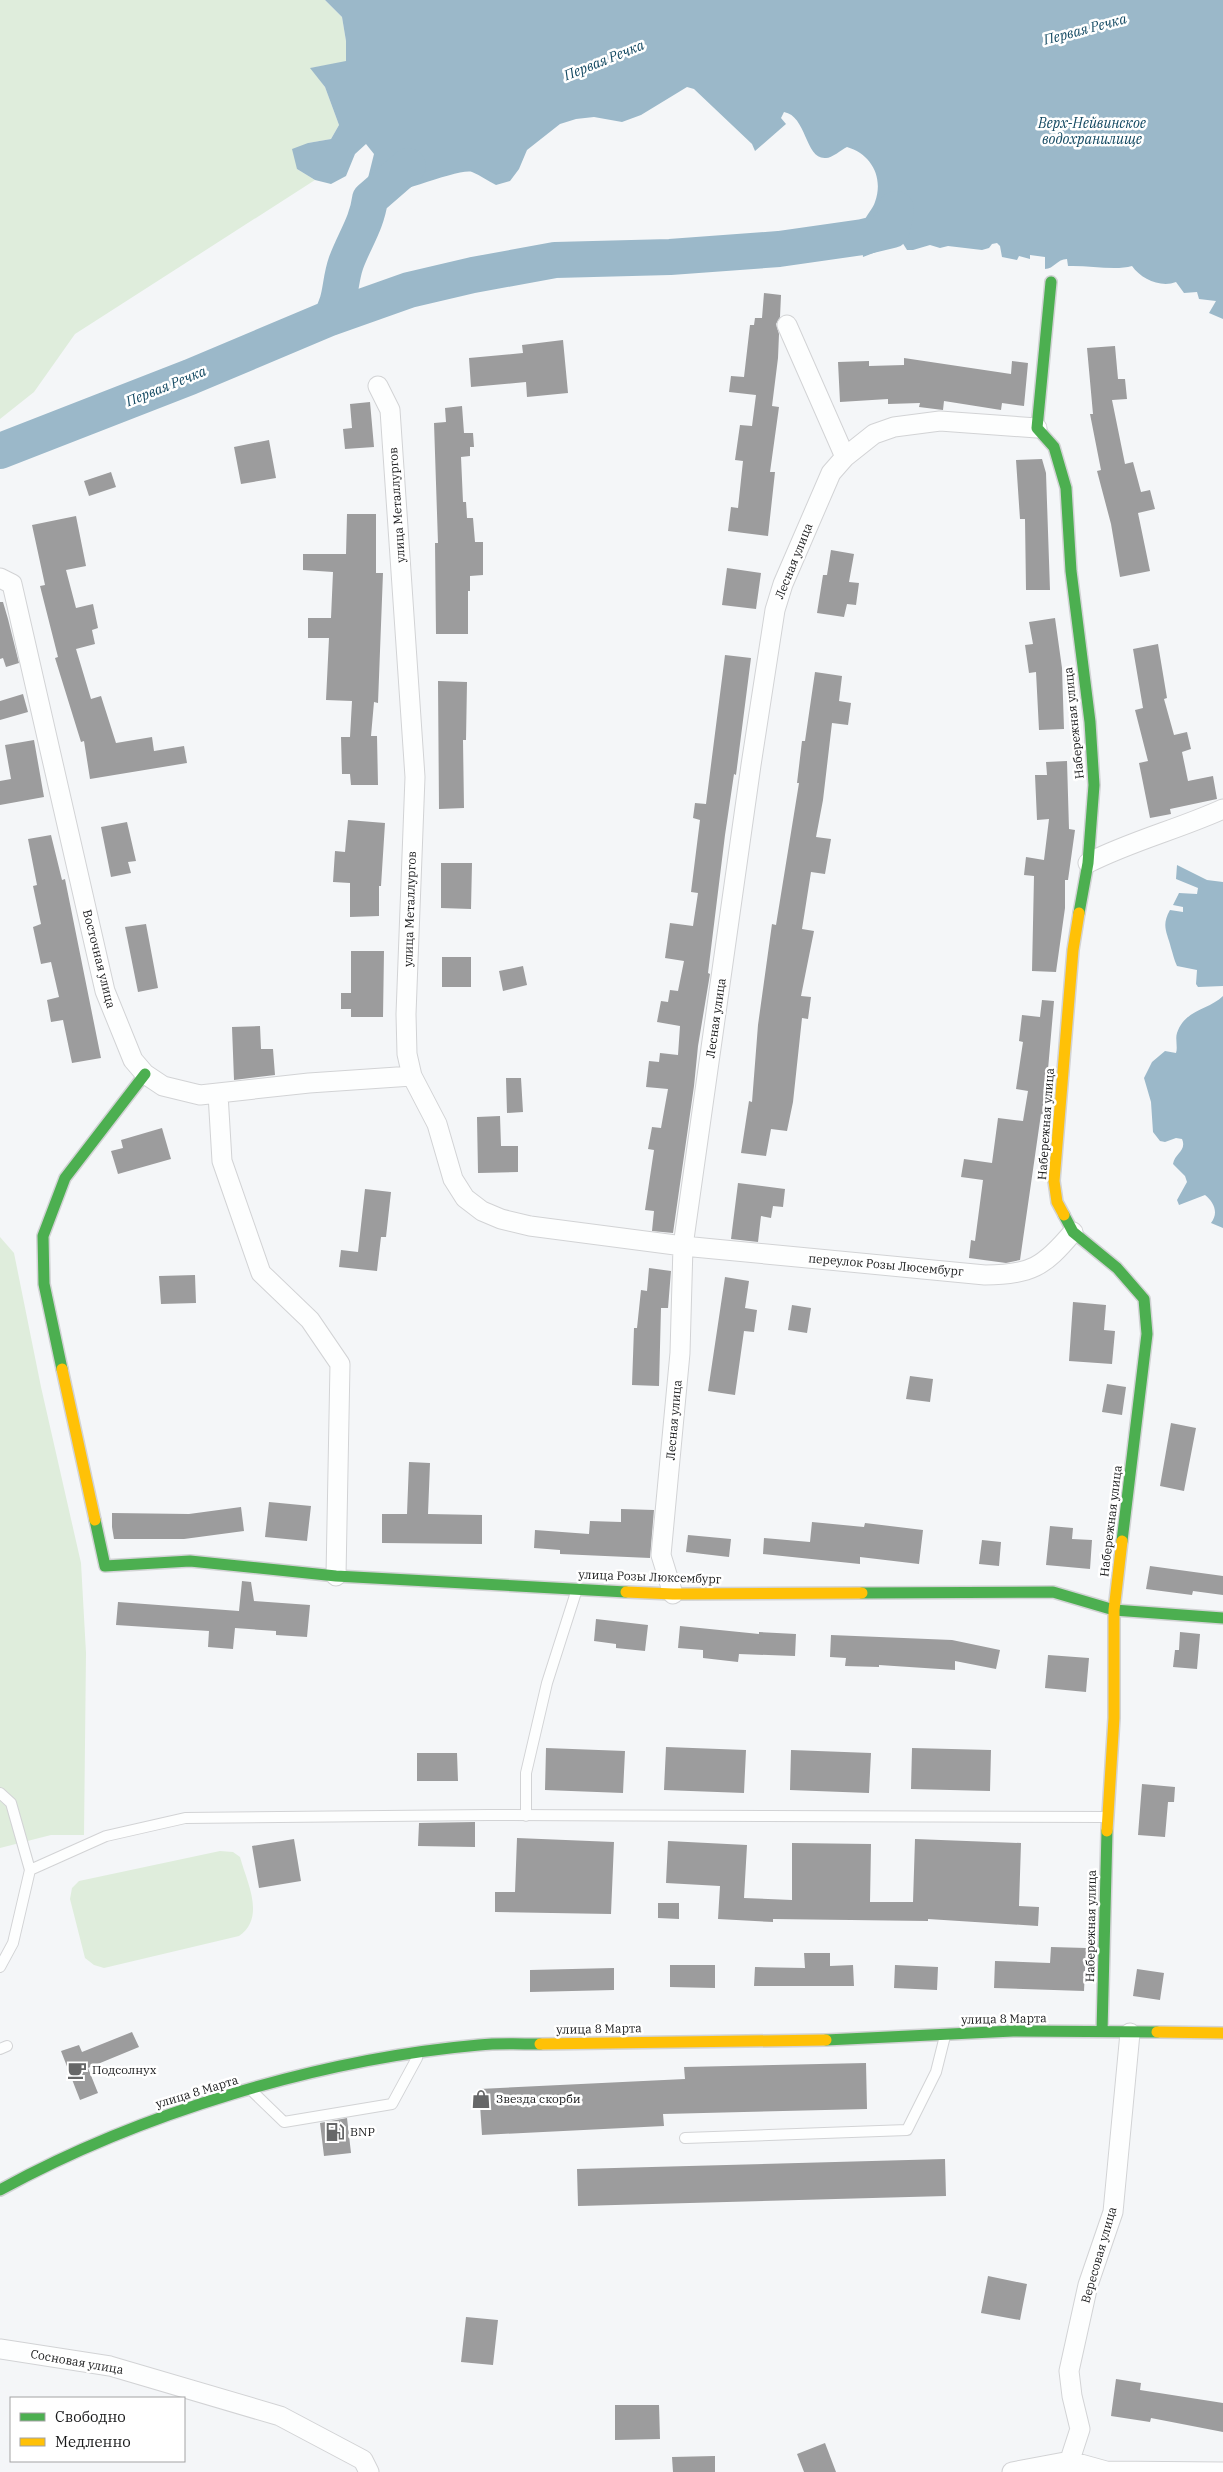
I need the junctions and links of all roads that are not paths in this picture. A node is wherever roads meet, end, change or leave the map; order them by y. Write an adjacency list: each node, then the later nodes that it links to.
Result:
1 (1050, 282): 4 (street)
2 (787, 325): 5 (street)
3 (378, 386): 10 (street, улица Металлургов)
4 (1037, 428): 5 (street, Лесная улица); 8 (street, Набережная улица)
5 (844, 457): 13 (street, Лесная улица)
6 (0, 578): 9 (street, Восточная улица)
7 (1223, 809): 8 (street)
8 (1088, 863): 12 (street, Набережная улица)
9 (145, 1074): 11 (street, Восточная улица); 14 (street, улица Розы Люксембург)
10 (412, 1076): 11 (street, Восточная улица); 13 (street, улица Металлургов)
11 (218, 1094): 14 (street)
12 (1072, 1232): 13 (street, переулок Розы Люсембург); 17 (street, Набережная улица)
13 (683, 1246): 16 (street, Лесная улица)
14 (336, 1576): 15 (street, улица Розы Люксембург)
15 (578, 1588): 16 (street, улица Розы Люксембург); 20 (lane)
16 (673, 1594): 17 (street, улица Розы Люксембург)
17 (1114, 1610): 18 (street, улица Розы Люксембург); 21 (street, Набережная улица)
18 (1223, 1618)
19 (0, 1793): 22 (lane)
20 (526, 1816): 21 (lane); 22 (lane)
21 (1106, 1817): 24 (street, Набережная улица)
22 (30, 1870): 23 (lane)
23 (0, 1967)
24 (1102, 2031): 25 (street, улица 8 Марта); 27 (street, улица 8 Марта)
25 (1130, 2033): 26 (street, улица 8 Марта); 33 (street, Вересовая улица)
26 (1223, 2033)
27 (946, 2034): 28 (street, улица 8 Марта); 30 (lane)
28 (420, 2054): 29 (street, улица 8 Марта); 29 (lane)
29 (250, 2090): 31 (street, улица 8 Марта)
30 (685, 2138)
31 (0, 2190)
32 (0, 2350): 34 (street, Сосновая улица)
33 (1068, 2467): 35 (street); 36 (street)
34 (369, 2472)
35 (1012, 2472)
36 (1223, 2472)

